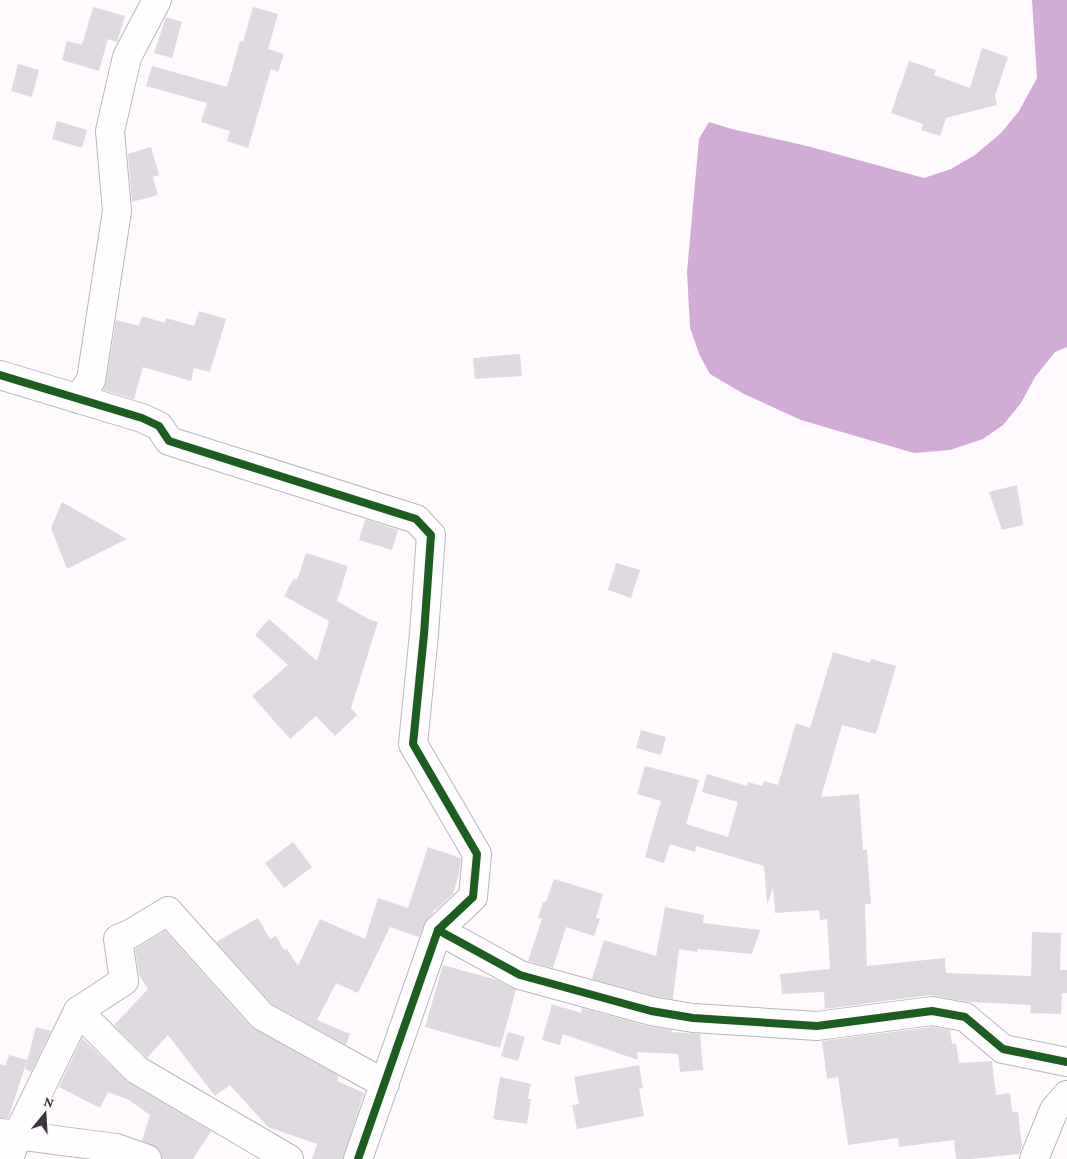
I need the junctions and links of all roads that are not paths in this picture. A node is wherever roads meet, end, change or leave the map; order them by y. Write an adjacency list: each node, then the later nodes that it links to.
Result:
1 (158, 0): 3 (street)
2 (0, 375): 3 (street)
3 (78, 399): 4 (street)
4 (438, 930): 6 (street); 7 (street)
5 (78, 1012): 7 (street); 9 (street); 11 (street)
6 (1067, 1062)
7 (385, 1084): 12 (street)
8 (1067, 1095): 13 (street)
9 (9, 1142): 10 (street)
10 (146, 1159)
11 (289, 1159)
12 (358, 1159)
13 (1034, 1159)

